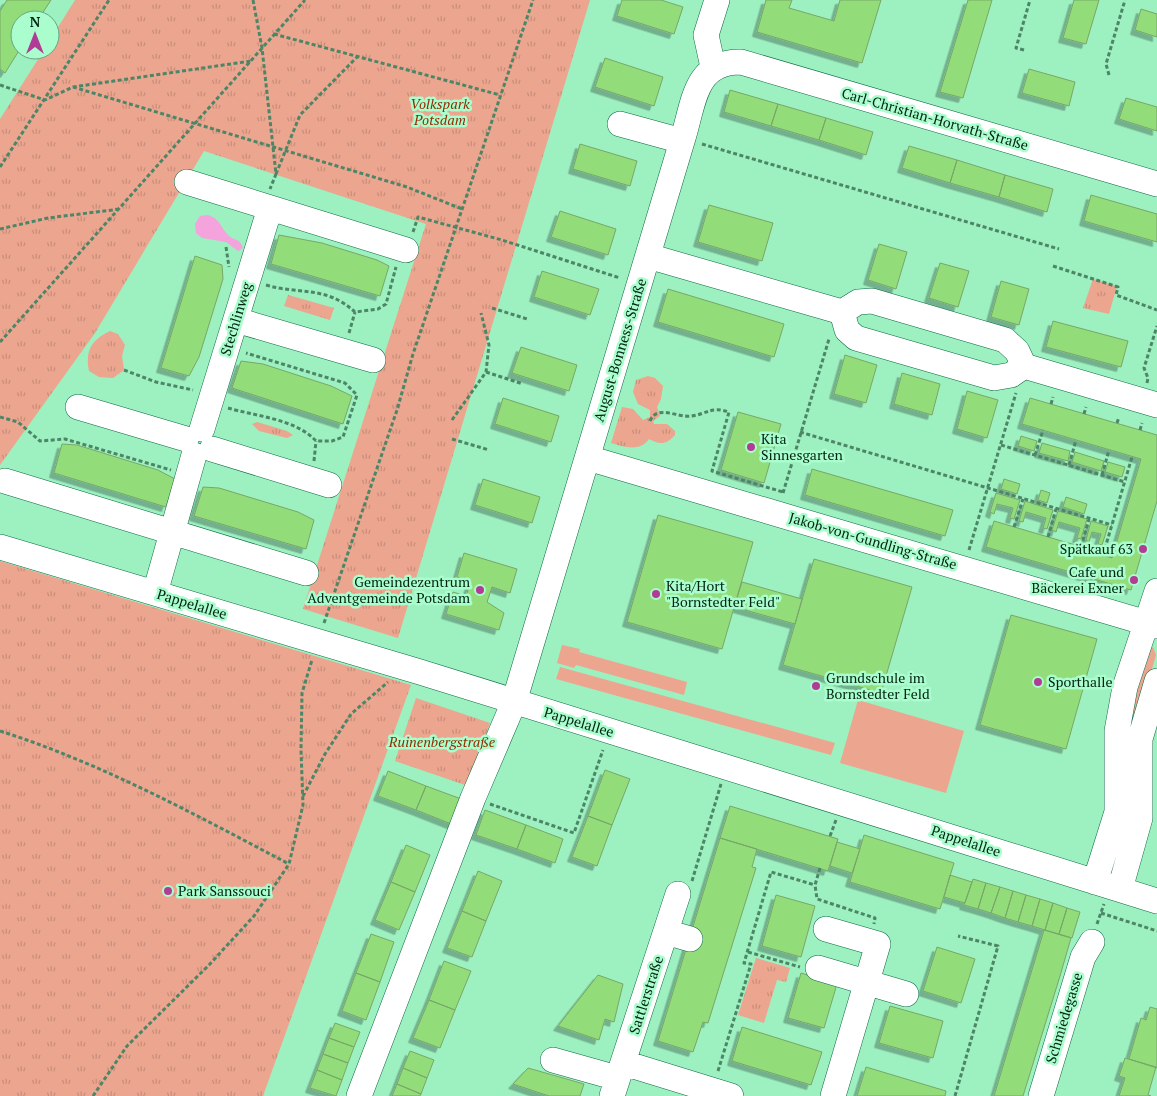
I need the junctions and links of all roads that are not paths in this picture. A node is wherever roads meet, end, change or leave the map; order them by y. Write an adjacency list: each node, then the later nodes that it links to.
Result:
1 (717, 0): 2 (street)
2 (712, 67): 4 (street, August-Bonness-Straße); 6 (street, Carl-Christian-Horvath-Straße)
3 (620, 124): 4 (street)
4 (682, 140): 8 (street, August-Bonness-Straße)
5 (187, 182): 7 (street)
6 (1157, 184)
7 (267, 207): 9 (street); 11 (street, Stechlinweg)
8 (648, 256): 10 (street); 17 (street, August-Bonness-Straße)
9 (401, 257)
10 (842, 312): 13 (street); 13 (street)
11 (236, 320): 12 (street); 16 (street, Stechlinweg)
12 (373, 360)
13 (1024, 366): 15 (street)
14 (78, 407): 16 (street)
15 (1147, 410)
16 (196, 449): 19 (street); 20 (street, Stechlinweg)
17 (588, 458): 25 (street, Jakob-von-Gundling-Straße); 27 (street, August-Bonness-Straße)
18 (5, 481): 20 (street)
19 (329, 485)
20 (171, 531): 22 (street); 24 (street, Stechlinweg)
21 (0, 547): 24 (street, Pappelallee)
22 (306, 573)
23 (1157, 591): 25 (street)
24 (155, 593): 27 (street, Pappelallee)
25 (1152, 624): 28 (street)
26 (1157, 681): 28 (street)
27 (514, 702): 28 (street, Pappelallee); 41 (street)
28 (1108, 886): 30 (street, Pappelallee)
29 (678, 894): 32 (street, Sattlerstraße)
30 (1157, 901)
31 (826, 929): 36 (street)
32 (666, 932): 33 (street); 39 (street, Sattlerstraße)
33 (690, 939)
34 (1092, 942): 43 (street, Schmiedegasse)
35 (818, 968): 36 (street)
36 (867, 982): 37 (street); 42 (street)
37 (906, 994)
38 (553, 1060): 39 (street)
39 (618, 1079): 40 (street)
40 (722, 1093)
41 (359, 1096)
42 (833, 1096)
43 (1041, 1096)

